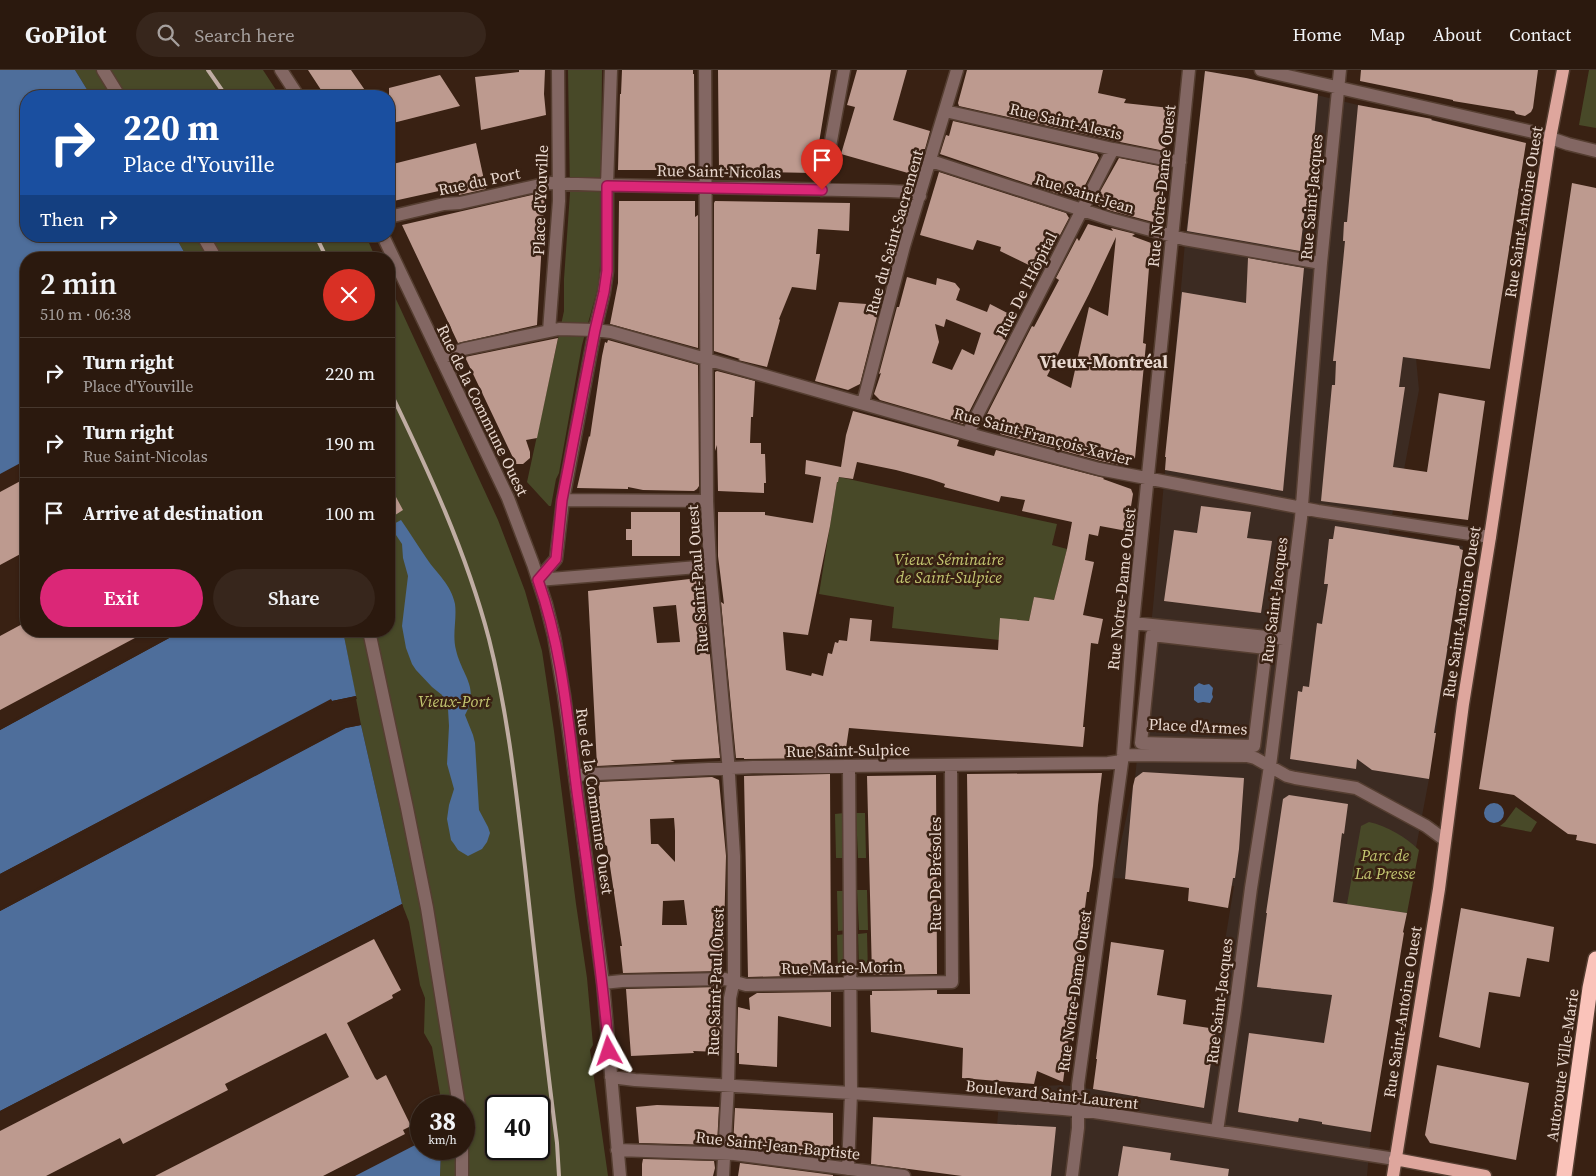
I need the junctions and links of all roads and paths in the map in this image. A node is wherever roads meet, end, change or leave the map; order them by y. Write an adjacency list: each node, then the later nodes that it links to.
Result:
1 (103, 70): 13 (street)
2 (281, 70): 14 (street)
3 (558, 70): 21 (street, Place d'Youville)
4 (611, 70): 22 (street)
5 (704, 70): 23 (street, Rue Saint-Paul Ouest)
6 (844, 70): 24 (street)
7 (957, 70): 15 (street, Rue du Saint-Sacrement)
8 (1189, 70): 20 (street, Rue Notre-Dame Ouest)
9 (1261, 70): 12 (street)
10 (1340, 70): 12 (street, Rue Saint-Jacques)
11 (1563, 70): 16 (main road, Rue Saint-Antoine Ouest)
12 (1338, 87): 16 (street); 30 (street, Rue Saint-Jacques)
13 (115, 90)
14 (294, 90)
15 (946, 111): 17 (street, Rue Saint-Alexis); 19 (street, Rue du Saint-Sacrement)
16 (1550, 138): 18 (street); 41 (main road, Rue Saint-Antoine Ouest)
17 (1113, 149): 20 (street, Rue Saint-Alexis); 26 (street, Rue De l'Hôpital)
18 (1596, 151)
19 (931, 161): 25 (street, Rue du Saint-Sacrement); 26 (street, Rue Saint-Jean)
20 (1180, 162): 28 (street, Rue Notre-Dame Ouest)
21 (559, 182): 22 (street, Rue du Port); 27 (street, Rue du Port); 32 (street, Place d'Youville)
22 (607, 186): 23 (street, Rue Saint-Nicolas); 31 (street)
23 (705, 187): 24 (street, Rue Saint-Nicolas); 34 (street, Rue Saint-Paul Ouest)
24 (822, 190): 25 (street, Rue Saint-Nicolas)
25 (920, 196): 35 (street, Rue du Saint-Sacrement)
26 (1082, 210): 28 (street, Rue Saint-Jean); 36 (street, Rue De l'Hôpital)
27 (395, 216)
28 (1173, 236): 30 (street, Rue Saint-Jean); 37 (street, Rue Notre-Dame Ouest)
29 (395, 261): 33 (street, Rue de la Commune Ouest)
30 (1321, 263): 40 (street, Rue Saint-Jacques)
31 (595, 330): 32 (street, Rue Saint-François-Xavier); 34 (street, Rue Saint-François-Xavier); 38 (street)
32 (549, 331): 33 (street, Rue Saint-François-Xavier)
33 (441, 358): 43 (street, Rue de la Commune Ouest)
34 (708, 359): 35 (street, Rue Saint-François-Xavier); 39 (street, Rue Saint-Paul Ouest)
35 (863, 404): 36 (street, Rue Saint-François-Xavier)
36 (969, 434): 37 (street, Rue Saint-François-Xavier)
37 (1148, 479): 40 (street, Rue Saint-François-Xavier); 44 (street, Rue Notre-Dame Ouest)
38 (562, 500): 39 (street); 43 (street)
39 (707, 501): 42 (street, Rue Saint-Paul Ouest)
40 (1302, 507): 41 (street, Rue Saint-François-Xavier); 46 (street, Rue Saint-Jacques)
41 (1490, 537): 54 (main road, Rue Saint-Antoine Ouest)
42 (710, 566): 43 (street); 52 (street, Rue Saint-Paul Ouest)
43 (538, 580): 53 (street, Rue de la Commune Ouest)
44 (1133, 623): 46 (street); 48 (street, Rue Notre-Dame Ouest)
45 (369, 637): 63 (street)
46 (1286, 639): 50 (street, Rue Saint-Jacques)
47 (1266, 648): 47 (street, Place d'Armes)
48 (1122, 758): 49 (street, Rue Saint-Sulpice); 50 (street, Place d'Armes); 64 (street, Rue Notre-Dame Ouest)
49 (951, 766): 51 (street, Rue Saint-Sulpice); 58 (street, Rue De Brésoles)
50 (1270, 766): 54 (street, Place d'Armes); 65 (street, Rue Saint-Jacques)
51 (849, 767): 52 (street, Rue Saint-Sulpice); 59 (street)
52 (728, 768): 53 (street, Rue Saint-Sulpice); 56 (street, Rue Saint-Paul Ouest)
53 (575, 775): 57 (street, Rue de la Commune Ouest)
54 (1445, 840): 68 (main road, Rue Saint-Antoine Ouest)
55 (1596, 958): 78 (highway, Autoroute Ville-Marie)
56 (734, 980): 57 (street, Rue Marie-Morin); 59 (street, Rue Marie-Morin); 61 (street, Rue Saint-Paul Ouest)
57 (603, 982): 60 (street, Rue de la Commune Ouest)
58 (952, 982): 59 (street, Rue Marie-Morin)
59 (850, 984): 62 (street)
60 (611, 1077): 61 (street, Boulevard Saint-Laurent); 66 (street, Rue de la Commune Ouest)
61 (728, 1086): 62 (street, Boulevard Saint-Laurent); 67 (street, Rue Saint-Paul Ouest)
62 (852, 1093): 64 (street, Boulevard Saint-Laurent); 70 (street)
63 (457, 1095)
64 (1078, 1110): 65 (street, Boulevard Saint-Laurent); 75 (street, Rue Notre-Dame Ouest)
65 (1217, 1131): 68 (street, Boulevard Saint-Laurent)
66 (617, 1150): 67 (street, Rue Saint-Jean-Baptiste); 72 (street, Rue de la Commune Ouest)
67 (726, 1154): 70 (street, Rue Saint-Jean-Baptiste); 73 (street, Rue Saint-Paul Ouest)
68 (1395, 1159): 76 (main road, Rue Saint-Antoine Ouest); 77 (main road, Boulevard Saint-Laurent)
69 (462, 1160): 71 (street)
70 (848, 1169): 74 (street, Rue Saint-Jean-Baptiste)
71 (462, 1176)
72 (620, 1176)
73 (724, 1176)
74 (904, 1176)
75 (1072, 1176)
76 (1393, 1176)
77 (1485, 1176)
78 (1562, 1176)

